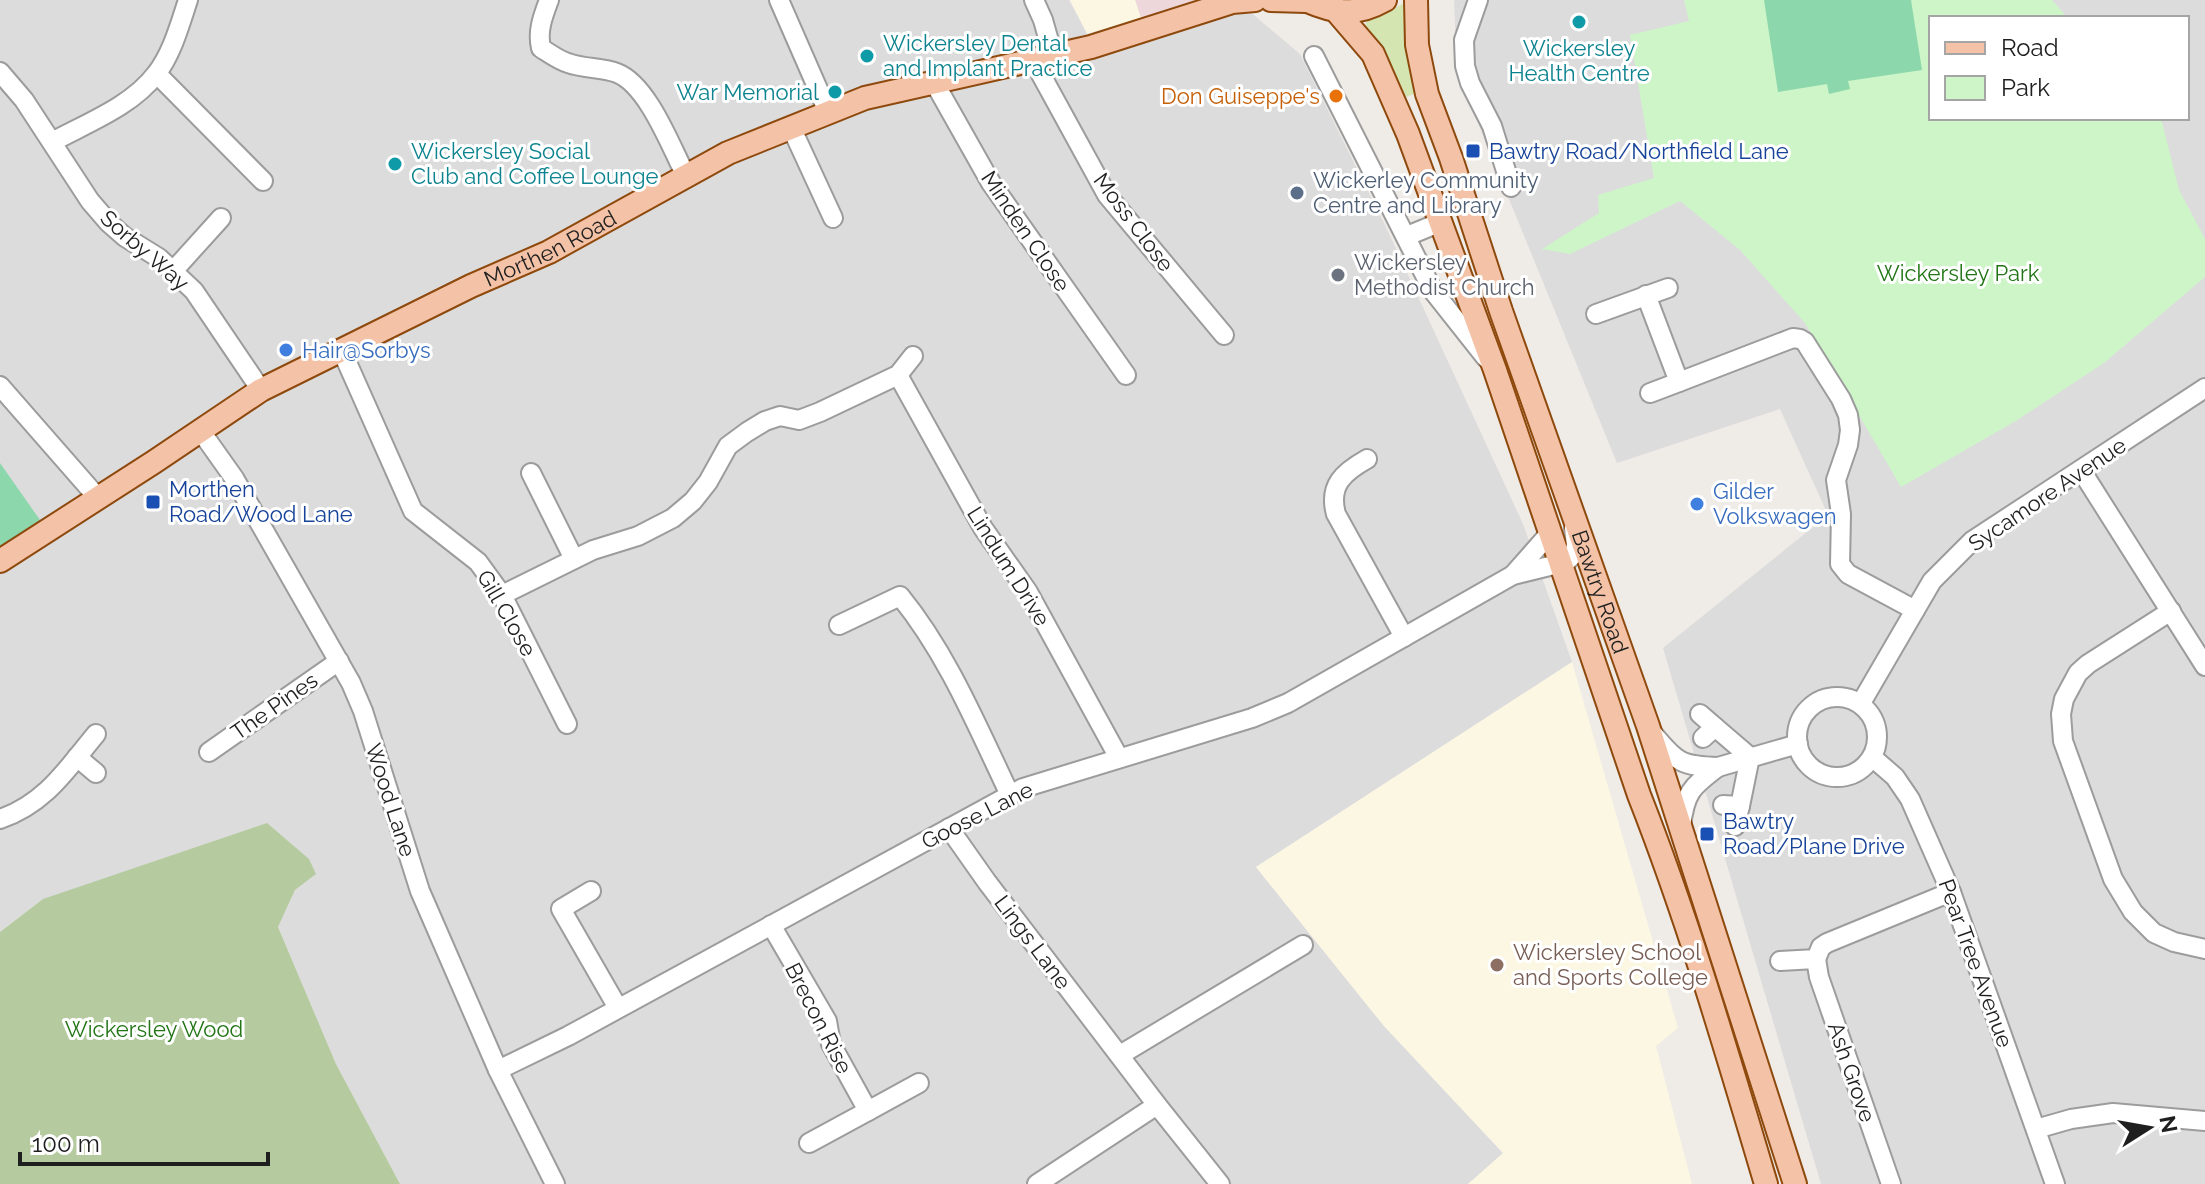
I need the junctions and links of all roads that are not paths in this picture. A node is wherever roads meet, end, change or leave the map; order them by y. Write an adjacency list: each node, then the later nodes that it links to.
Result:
1 (188, 0): 16 (street)
2 (549, 0): 21 (street)
3 (779, 0): 18 (street)
4 (1034, 0): 14 (street, Moss Close)
5 (1255, 0): 11 (main road, Morthen Road)
6 (1271, 0): 7 (main road)
7 (1305, 0): 12 (main road)
8 (1385, 0): 12 (main road)
9 (1416, 0): 48 (main road, Bawtry Road)
10 (1478, 0): 23 (street)
11 (1233, 1): 14 (main road, Morthen Road)
12 (1337, 12): 26 (main road, Bawtry Road)
13 (1314, 56): 27 (street, Bawtry Road)
14 (1043, 58): 17 (main road, Morthen Road); 32 (street, Moss Close)
15 (0, 72): 20 (street, Sorby Way)
16 (157, 74): 20 (street); 22 (street)
17 (934, 82): 18 (main road, Morthen Road); 37 (street, Minden Close)
18 (828, 112): 19 (main road, Morthen Road)
19 (791, 127): 21 (main road, Morthen Road); 25 (street)
20 (52, 142): 28 (street, Sorby Way)
21 (686, 176): 33 (main road, Morthen Road)
22 (263, 181)
23 (1511, 187)
24 (221, 218): 28 (street)
25 (833, 218)
26 (1441, 222): 27 (street); 35 (main road, Bawtry Road)
27 (1407, 236): 35 (street, Bawtry Road)
28 (174, 270): 41 (street, Sorby Way)
29 (1668, 288): 30 (street)
30 (1646, 295): 31 (street); 38 (street)
31 (1596, 314)
32 (1224, 335)
33 (341, 349): 41 (main road, Morthen Road); 54 (street, Gill Close)
34 (913, 356): 36 (street)
35 (1495, 370): 49 (main road, Bawtry Road)
36 (898, 375): 50 (street); 71 (street, Lindum Drive)
37 (1126, 375)
38 (1679, 382): 42 (street); 55 (street)
39 (0, 386): 47 (street)
40 (2205, 388): 45 (street, Sycamore Avenue)
41 (261, 390): 43 (main road, Morthen Road)
42 (1650, 393)
43 (200, 430): 47 (main road, Morthen Road); 59 (street, Wood Lane)
44 (1367, 459): 58 (street)
45 (2081, 470): 55 (street, Sycamore Avenue); 56 (street)
46 (531, 473): 50 (street)
47 (98, 498): 51 (main road, Morthen Road)
48 (1572, 511): 52 (street); 64 (main road, Bawtry Road)
49 (1550, 533): 52 (main road, Bawtry Road); 53 (street, Goose Lane)
50 (574, 559): 54 (street)
51 (0, 561)
52 (1560, 564): 53 (street, Goose Lane); 98 (main road, Bawtry Road)
53 (1513, 575): 58 (street, Goose Lane)
54 (502, 595): 63 (street, Gill Close)
55 (1915, 610): 61 (street, Sycamore Avenue)
56 (2171, 611): 60 (street); 83 (street)
57 (839, 625): 74 (street)
58 (1404, 637): 71 (street, Goose Lane)
59 (339, 661): 67 (street, The Pines); 88 (street, Wood Lane)
60 (2205, 666)
61 (1861, 703): 66 (street); 70 (street)
62 (1700, 714): 69 (street)
63 (567, 724)
64 (1648, 726): 72 (street); 78 (main road, Bawtry Road)
65 (96, 734): 68 (street)
66 (1798, 744): 69 (street); 70 (street)
67 (209, 752)
68 (77, 757): 73 (street); 75 (street)
69 (1750, 757): 72 (street); 76 (street)
70 (1872, 757): 80 (street, Pear Tree Avenue)
71 (1119, 758): 74 (street, Goose Lane)
72 (1718, 767): 78 (street)
73 (96, 773)
74 (1010, 795): 77 (street, Goose Lane)
75 (0, 819)
76 (1735, 826)
77 (949, 828): 81 (street, Goose Lane); 87 (street, Lings Lane)
78 (1681, 830): 99 (main road, Bawtry Road)
79 (591, 891): 86 (street)
80 (1951, 892): 84 (street); 93 (street, Pear Tree Avenue)
81 (771, 925): 86 (street, Goose Lane); 91 (street, Brecon Rise)
82 (1303, 945): 87 (street)
83 (2205, 949)
84 (1816, 959): 85 (street); 100 (street, Ash Grove)
85 (1780, 961)
86 (618, 1008): 88 (street, Goose Lane)
87 (1120, 1055): 90 (street, Lings Lane)
88 (498, 1070): 95 (street, Wood Lane)
89 (919, 1083): 91 (street)
90 (1157, 1105): 96 (street); 97 (street, Lings Lane)
91 (868, 1111): 94 (street)
92 (2205, 1121): 93 (street)
93 (2036, 1129): 101 (street, Pear Tree Avenue)
94 (809, 1143)
95 (555, 1184)
96 (1037, 1184)
97 (1220, 1184)
98 (1766, 1184)
99 (1795, 1184)
100 (1891, 1184)
101 (2055, 1184)

